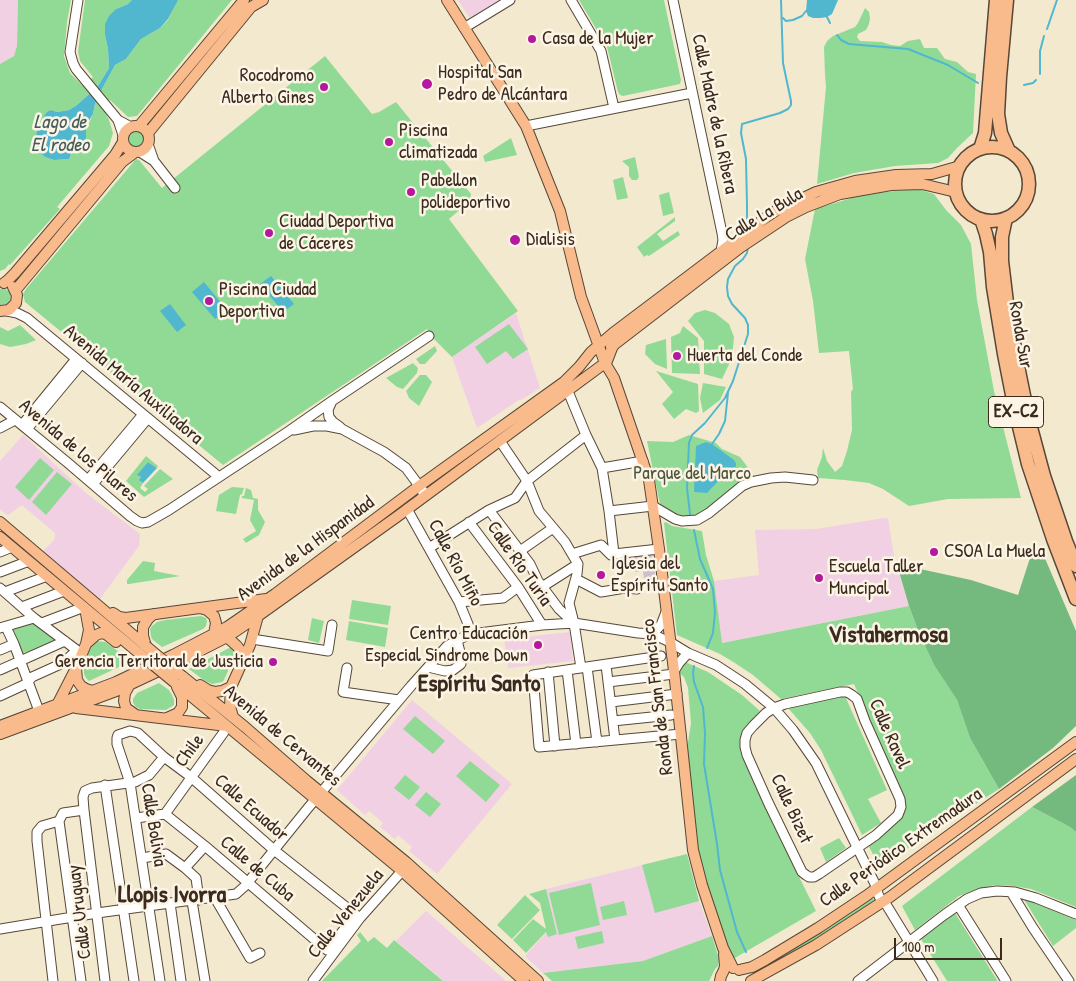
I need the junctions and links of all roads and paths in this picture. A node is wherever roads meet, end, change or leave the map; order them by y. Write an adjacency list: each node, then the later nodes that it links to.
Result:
1 (78, 0): 13 (street)
2 (244, 0): 15 (main road)
3 (263, 0): 16 (main road)
4 (447, 0): 10 (main road, Ronda de San Francisco)
5 (510, 0): 10 (street)
6 (571, 0): 12 (street)
7 (673, 0): 11 (street, Calle Madre de la Ribera)
8 (996, 0): 19 (highway)
9 (1007, 0): 20 (highway)
10 (464, 28): 14 (main road, Ronda de San Francisco)
11 (692, 93): 12 (street); 28 (street, Calle Madre de la Ribera)
12 (614, 108): 14 (street)
13 (118, 120): 15 (street); 17 (street)
14 (526, 126): 36 (main road, Ronda de San Francisco)
15 (135, 127): 16 (main road); 17 (main road)
16 (148, 133): 18 (main road)
17 (123, 138): 21 (main road); 30 (main road)
18 (148, 144): 21 (main road); 22 (street)
19 (980, 149): 20 (highway); 23 (highway)
20 (1009, 151): 26 (highway)
21 (137, 152): 22 (street); 31 (main road)
22 (154, 161): 24 (street)
23 (960, 166): 25 (highway); 29 (main road, Calle La Bula)
24 (175, 188)
25 (956, 192): 27 (highway); 35 (main road, Calle La Bula)
26 (1006, 218): 27 (highway); 74 (highway, Ronda Sur / EX-C2)
27 (981, 219): 84 (highway, Ronda Sur / EX-C2)
28 (723, 236): 29 (street, Calle La Bula)
29 (721, 251): 35 (main road, Calle La Bula)
30 (2, 283): 31 (main road)
31 (16, 295): 32 (main road); 33 (street, Avenida María Auxiliadora)
32 (3, 311): 33 (street, Avenida María Auxiliadora)
33 (27, 318): 37 (street, Avenida María Auxiliadora)
34 (428, 336): 40 (street)
35 (614, 338): 36 (main road, Calle La Bula); 36 (main road, Calle La Bula)
36 (601, 345): 38 (main road, Avenida de la Hispanidad); 38 (main road, Avenida de la Hispanidad); 49 (main road, Ronda de San Francisco)
37 (79, 361): 41 (street, Avenida María Auxiliadora); 42 (street)
38 (566, 386): 47 (street); 48 (main road, Avenida de la Hispanidad); 55 (main road, Avenida de la Hispanidad)
39 (0, 407): 42 (street, Avenida de los Pilares)
40 (324, 410): 43 (street); 45 (street); 46 (street, Avenida de los Pilares)
41 (145, 416): 51 (street, Avenida María Auxiliadora); 54 (street)
42 (21, 425): 44 (street); 54 (street, Avenida de los Pilares)
43 (318, 425): 45 (street); 46 (street)
44 (0, 428)
45 (342, 429): 55 (street)
46 (289, 431): 51 (street, Avenida de los Pilares)
47 (586, 436): 50 (street); 53 (street)
48 (500, 441): 53 (street); 56 (main road, Avenida de la Hispanidad)
49 (643, 461): 50 (street); 57 (main road, Ronda de San Francisco)
50 (602, 468): 60 (street)
51 (219, 477): 54 (street, Avenida de los Pilares)
52 (811, 480): 57 (street)
53 (527, 481): 59 (street); 63 (street)
54 (90, 482)
55 (420, 486): 56 (street); 83 (main road, Avenida de la Hispanidad)
56 (422, 497): 58 (main road, Avenida de la Hispanidad)
57 (653, 506): 60 (street); 67 (main road, Ronda de San Francisco)
58 (407, 508): 66 (street, Calle Río Miño); 92 (main road, Avenida de la Hispanidad)
59 (488, 510): 62 (street); 68 (street)
60 (609, 511): 71 (street)
61 (0, 522): 89 (main road, Avenida de Cervantes)
62 (470, 522): 66 (street); 78 (street, Calle Río Turia)
63 (553, 528): 68 (street); 70 (street)
64 (0, 537): 65 (main road, Avenida de Cervantes)
65 (12, 547): 69 (street); 72 (main road, Avenida de Cervantes)
66 (429, 548): 85 (street, Calle Río Miño)
67 (659, 549): 71 (street); 90 (main road, Ronda de San Francisco)
68 (520, 551): 79 (street)
69 (0, 552)
70 (572, 554): 71 (street); 73 (street)
71 (614, 554)
72 (29, 561): 75 (street); 76 (main road, Avenida de Cervantes)
73 (578, 564): 77 (street); 79 (street)
74 (1076, 566)
75 (0, 572)
76 (47, 576): 81 (street); 82 (main road, Avenida de Cervantes)
77 (576, 579): 80 (street); 95 (street)
78 (518, 587): 85 (street); 96 (street, Calle Río Turia)
79 (542, 587): 95 (street)
80 (637, 589)
81 (2, 590): 86 (street)
82 (64, 591): 86 (street); 87 (main road, Avenida de Cervantes)
83 (269, 598): 88 (main road); 98 (main road, Avenida de la Hispanidad)
84 (1076, 599)
85 (459, 602): 99 (street, Calle Río Miño)
86 (22, 607): 93 (street)
87 (84, 607): 93 (street); 107 (main road); 109 (main road, Avenida de Cervantes)
88 (197, 608): 91 (main road); 98 (main road)
89 (103, 609): 91 (main road); 109 (main road, Avenida de Cervantes)
90 (666, 612): 100 (street); 105 (main road, Ronda de San Francisco)
91 (154, 614): 109 (main road)
92 (258, 616): 101 (main road, Avenida de la Hispanidad); 102 (main road)
93 (38, 620): 97 (street); 104 (street)
94 (332, 624): 102 (street)
95 (574, 624): 96 (street); 100 (street); 119 (street)
96 (542, 625): 99 (street)
97 (3, 627): 106 (street)
98 (214, 634): 129 (main road, Avenida de la Hispanidad)
99 (471, 634): 103 (street)
100 (652, 634): 105 (street)
101 (227, 636): 114 (main road); 127 (main road, Avenida de la Hispanidad)
102 (252, 639): 114 (main road)
103 (457, 640): 116 (street); 116 (street)
104 (65, 641): 110 (street); 113 (street)
105 (670, 642): 111 (street); 123 (main road, Ronda de San Francisco)
106 (14, 644): 108 (street); 113 (street)
107 (86, 644): 109 (main road); 110 (main road)
108 (0, 650)
109 (141, 650): 124 (main road, Avenida de Cervantes, bridge)
110 (80, 652): 117 (main road); 125 (street)
111 (688, 653): 123 (street); 136 (street)
112 (661, 656): 115 (street)
113 (20, 660): 120 (street); 125 (street)
114 (243, 661): 128 (main road)
115 (606, 665): 119 (street); 126 (street)
116 (428, 667): 132 (street)
117 (76, 668): 129 (main road); 134 (main road)
118 (347, 668): 132 (street)
119 (584, 668): 121 (street); 148 (street)
120 (0, 670)
121 (567, 670): 122 (street); 150 (street)
122 (548, 672): 151 (street); 151 (street)
123 (674, 673): 126 (street); 130 (main road, Ronda de San Francisco)
124 (181, 680): 128 (main road); 140 (main road); 142 (main road, Avenida de Cervantes); 142 (main road, Avenida de Cervantes)
125 (28, 682): 131 (street); 137 (street)
126 (608, 682): 133 (street)
127 (130, 684): 135 (main road, Avenida de la Hispanidad); 139 (main road)
128 (231, 687): 142 (main road)
129 (93, 691): 134 (main road, Avenida de la Hispanidad)
130 (676, 694): 133 (street); 145 (main road, Ronda de San Francisco)
131 (0, 696)
132 (399, 700): 157 (street)
133 (611, 702): 141 (street)
134 (57, 704): 137 (main road, Avenida de la Hispanidad)
135 (72, 708): 139 (main road); 144 (main road, Avenida de la Hispanidad)
136 (774, 708): 163 (street); 163 (street, Calle Bizet); 163 (street, Calle Ravel)
137 (39, 711): 143 (main road, Avenida de la Hispanidad)
138 (671, 715): 141 (street)
139 (137, 716): 140 (main road)
140 (167, 718): 142 (main road)
141 (613, 721): 147 (street)
142 (228, 725): 154 (street, Chile); 157 (main road, Avenida de Cervantes)
143 (0, 726)
144 (0, 734)
145 (681, 734): 147 (street); 186 (main road, Ronda de San Francisco)
146 (118, 735): 152 (street, Calle Ecuador); 155 (street, Calle Bolivia)
147 (615, 740): 148 (street)
148 (597, 742): 150 (street)
149 (1076, 742): 169 (main road, Calle Periódico Extremadura)
150 (576, 744): 151 (street)
151 (555, 746)
152 (164, 757): 154 (street, Calle Ecuador); 155 (street)
153 (1076, 759): 173 (main road, Calle Periódico Extremadura)
154 (191, 777): 159 (street, Chile); 164 (street, Calle Ecuador)
155 (130, 783): 156 (street); 160 (street, Calle Bolivia)
156 (105, 785): 158 (street); 177 (street)
157 (318, 796): 164 (street); 167 (main road, Avenida de Cervantes); 197 (main road, Avenida de Cervantes)
158 (84, 810): 161 (street); 178 (street, Calle Uruguay)
159 (164, 814): 160 (street); 162 (street, Calle de Cuba)
160 (136, 818): 165 (street, Calle Bolivia)
161 (59, 821): 180 (street); 182 (street)
162 (205, 846): 166 (street); 168 (street, Calle de Cuba)
163 (857, 849): 169 (street)
164 (274, 850): 168 (street); 181 (street, Calle Ecuador)
165 (142, 858): 166 (street); 176 (street, Calle Bolivia)
166 (185, 868): 172 (street)
167 (402, 871): 181 (street, Calle Venezuela); 196 (main road, Avenida de Cervantes)
168 (248, 882): 171 (street); 181 (street, Calle de Cuba)
169 (877, 888): 173 (street); 186 (main road, Calle Periódico Extremadura)
170 (1011, 892): 175 (street); 179 (street); 202 (street)
171 (214, 898): 172 (street); 185 (street)
172 (196, 900): 174 (street); 195 (street)
173 (884, 901): 184 (street); 199 (main road, Calle Periódico Extremadura)
174 (170, 903): 176 (street); 194 (street)
175 (958, 905): 184 (street); 201 (street)
176 (149, 906): 177 (street); 193 (street, Calle Bolivia)
177 (124, 909): 178 (street); 192 (street)
178 (97, 913): 180 (street); 191 (street, Calle Uruguay)
179 (1076, 914)
180 (72, 917): 182 (street); 190 (street)
181 (358, 917): 187 (street, Calle Venezuela)
182 (45, 921): 183 (street); 189 (street)
183 (0, 929)
184 (909, 942): 188 (street); 200 (street)
185 (260, 953)
186 (726, 975): 198 (main road, Ronda de San Francisco)
187 (314, 980)
188 (860, 980)
189 (52, 981)
190 (81, 981)
191 (105, 981)
192 (134, 981)
193 (160, 981)
194 (181, 981)
195 (205, 981)
196 (524, 981)
197 (538, 981)
198 (745, 981)
199 (751, 981)
200 (933, 981)
201 (1006, 981)
202 (1069, 981)

